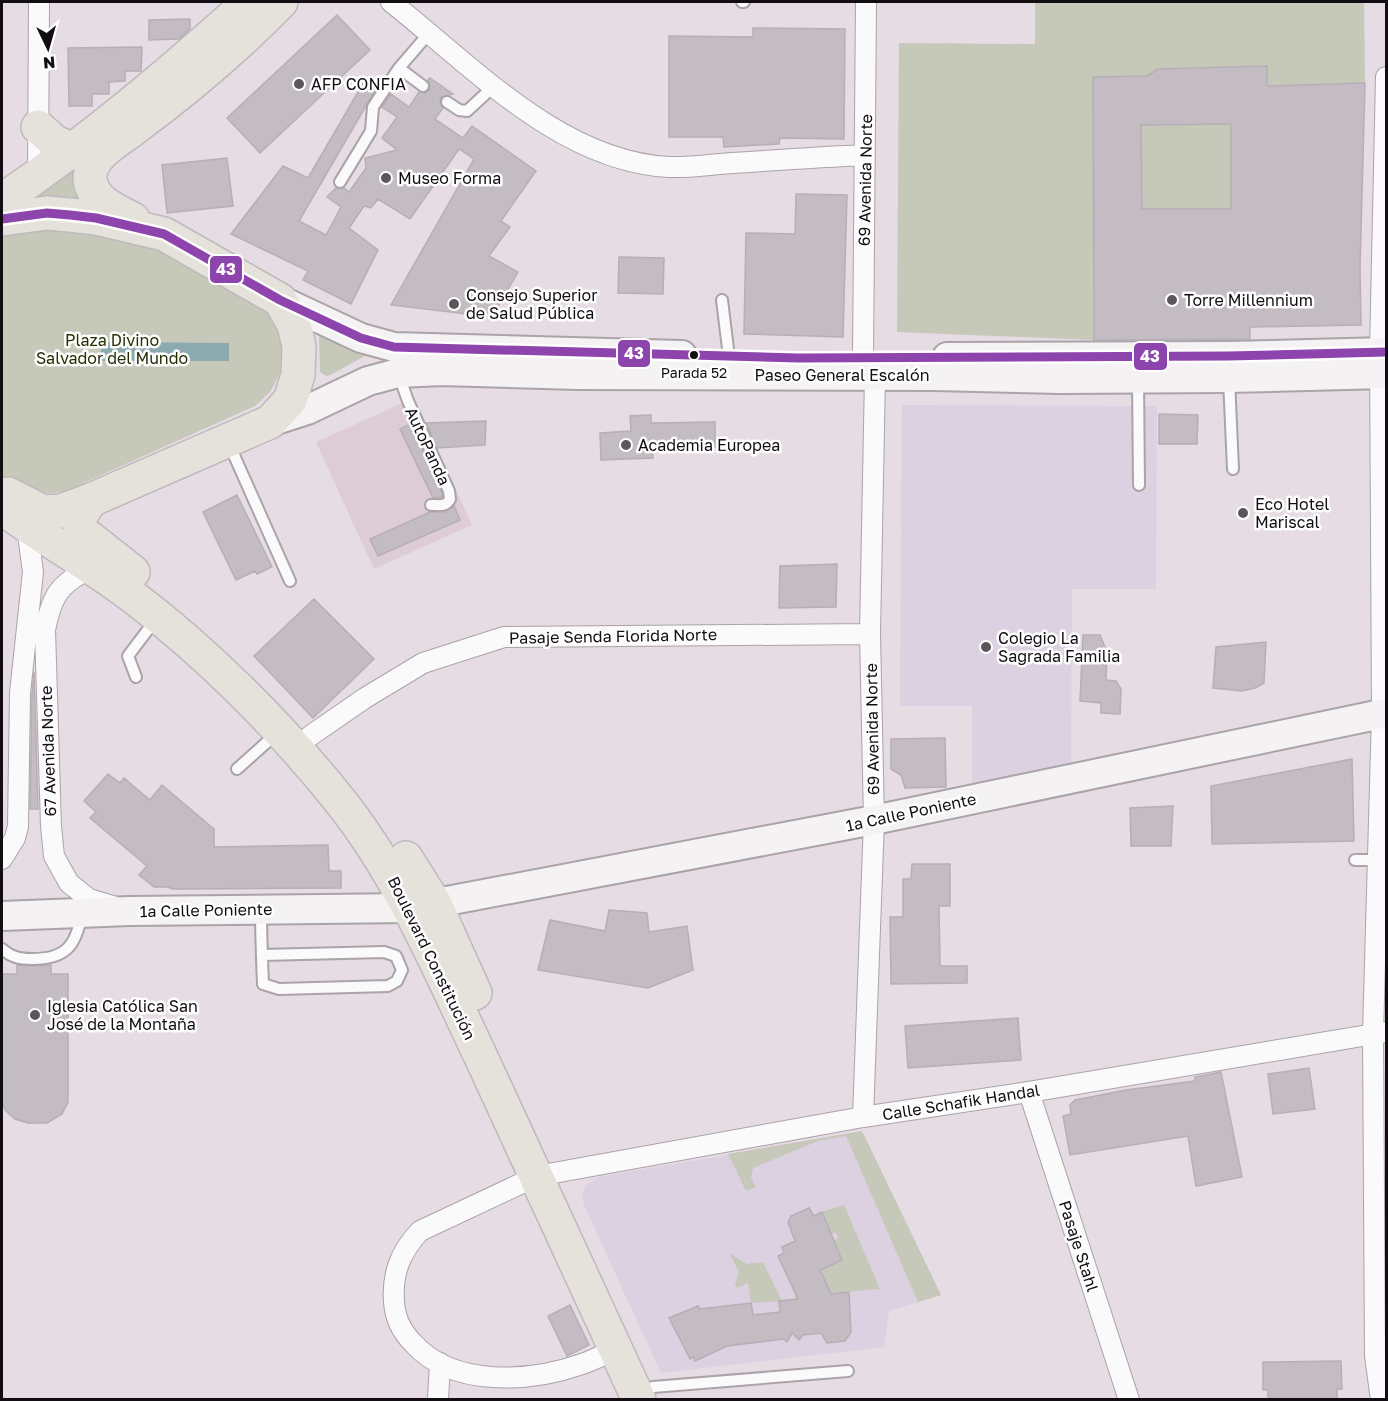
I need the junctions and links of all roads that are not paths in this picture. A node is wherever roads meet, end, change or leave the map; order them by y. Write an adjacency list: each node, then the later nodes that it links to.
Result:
1 (39, 2): 12 (street)
2 (249, 2): 13 (highway)
3 (281, 2): 19 (highway)
4 (391, 2): 6 (street)
5 (866, 2): 14 (street, 69 Avenida Norte)
6 (430, 33): 7 (lane); 10 (street)
7 (399, 68): 9 (lane); 16 (lane)
8 (1386, 77): 23 (street)
9 (423, 86)
10 (493, 87): 11 (lane); 14 (street)
11 (447, 102)
12 (39, 127): 13 (highway); 15 (street)
13 (73, 150): 15 (highway)
14 (865, 155): 24 (street, 69 Avenida Norte)
15 (38, 175): 17 (highway)
16 (340, 182)
17 (2, 200)
18 (2, 219): 19 (highway)
19 (164, 234): 20 (highway)
20 (280, 300): 22 (main road, Paseo General Escalón); 28 (highway)
21 (722, 300): 22 (lane)
22 (729, 357): 24 (main road, Paseo General Escalón)
23 (1383, 363): 24 (main road, Paseo General Escalón); 26 (main road, Paseo General Escalón); 41 (street)
24 (869, 367): 25 (main road, Paseo General Escalón); 27 (main road, Paseo General Escalón); 39 (street, 69 Avenida Norte)
25 (398, 373): 28 (main road, Paseo General Escalón); 34 (lane, AutoPanda)
26 (1229, 378): 27 (main road, Paseo General Escalón); 30 (lane)
27 (1138, 379): 31 (lane)
28 (270, 422): 29 (highway)
29 (227, 441): 33 (highway); 37 (lane)
30 (1233, 470)
31 (1139, 485)
32 (2, 491): 33 (highway)
33 (91, 500): 43 (highway, Boulevard Constitución)
34 (431, 505)
35 (14, 518): 36 (highway, Boulevard Constitución); 46 (street, 67 Avenida Norte)
36 (92, 567): 38 (highway, Boulevard Constitución); 51 (street, 67 Avenida Norte)
37 (290, 581)
38 (158, 617): 40 (lane); 42 (highway, Boulevard Constitución)
39 (870, 634): 43 (street, Pasaje Senda Florida Norte); 45 (street, 69 Avenida Norte)
40 (136, 677)
41 (1384, 714): 45 (main road, 1a Calle Poniente); 48 (street)
42 (278, 732): 44 (lane); 49 (highway, Boulevard Constitución)
43 (310, 736): 49 (highway, Boulevard Constitución)
44 (237, 769)
45 (874, 820): 49 (main road, 1a Calle Poniente); 58 (street, 69 Avenida Norte)
46 (2, 859)
47 (1354, 860): 48 (lane)
48 (1378, 861): 56 (street)
49 (422, 906): 50 (main road, 1a Calle Poniente); 59 (highway, Boulevard Constitución)
50 (261, 910): 51 (main road, 1a Calle Poniente); 55 (lane)
51 (130, 911): 52 (main road, 1a Calle Poniente)
52 (82, 913): 53 (main road, 1a Calle Poniente); 54 (lane)
53 (2, 916)
54 (2, 949)
55 (262, 955): 55 (lane)
56 (1380, 1033): 57 (street, Calle Schafik Handal); 60 (street)
57 (1029, 1092): 58 (street, Calle Schafik Handal); 66 (street, Pasaje Stahl)
58 (863, 1117): 59 (street, Calle Schafik Handal)
59 (546, 1174): 61 (highway, Boulevard Constitución); 62 (street, Calle Schafik Handal); 64 (highway, Boulevard Constitución)
60 (1381, 1294): 67 (street)
61 (616, 1350): 62 (street, Calle Schafik Handal); 64 (highway, Boulevard Constitución)
62 (440, 1363): 65 (street)
63 (848, 1371): 64 (lane)
64 (650, 1395)
65 (438, 1400)
66 (1128, 1400)
67 (1381, 1400)

